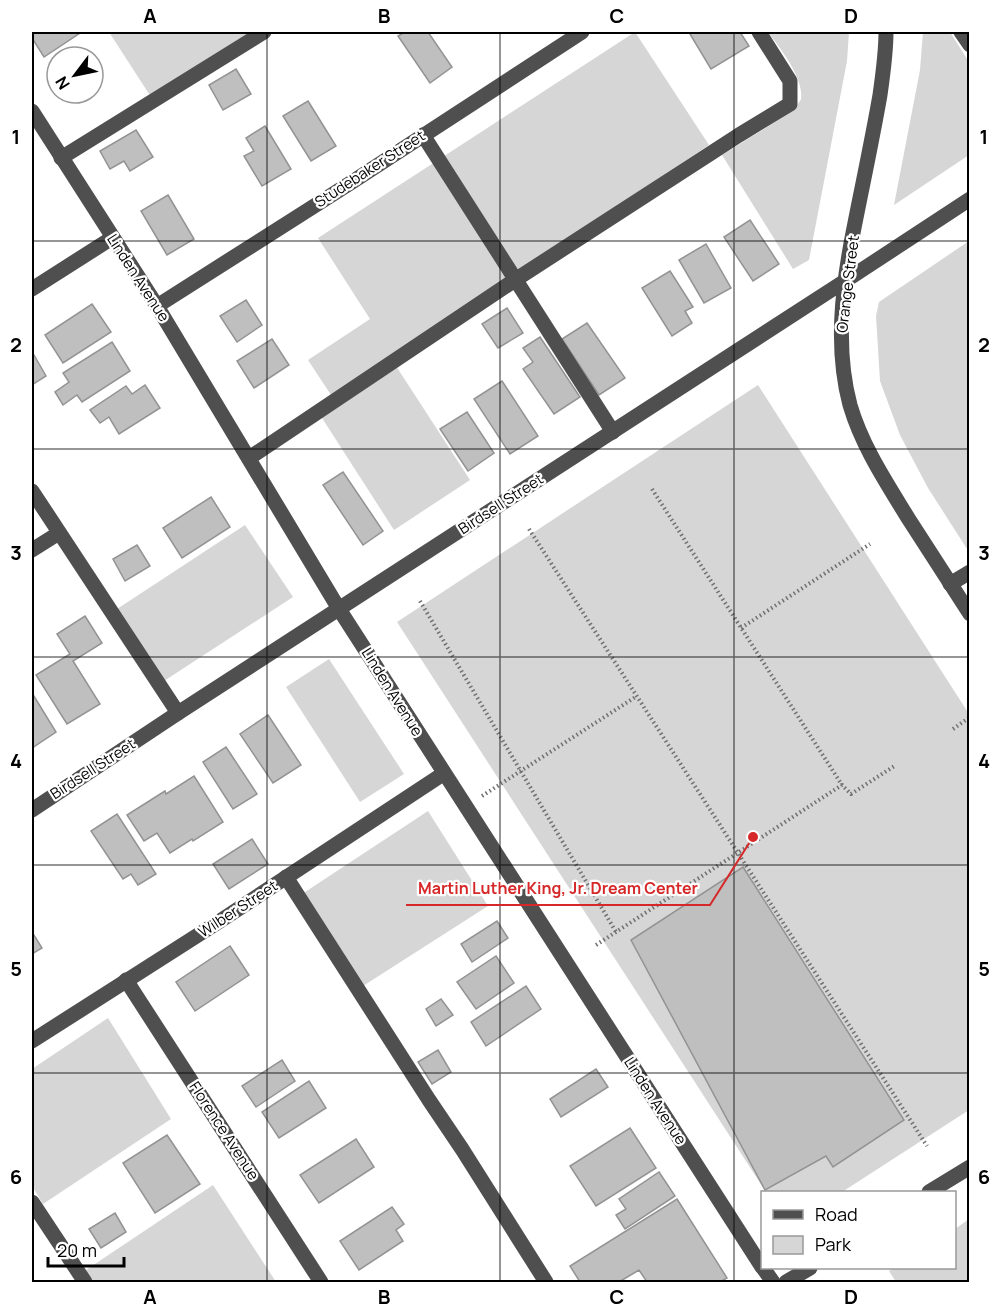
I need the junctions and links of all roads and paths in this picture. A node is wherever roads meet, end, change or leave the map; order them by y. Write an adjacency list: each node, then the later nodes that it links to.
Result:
1 (264, 32): 9 (street)
2 (582, 32): 8 (street, Studebaker Street)
3 (759, 32): 12 (street)
4 (886, 32): 13 (street, Orange Street)
5 (961, 32): 6 (street)
6 (969, 45)
7 (32, 111): 9 (street, Linden Avenue)
8 (423, 135): 12 (street); 15 (street, Studebaker Street)
9 (61, 158): 11 (street, Linden Avenue)
10 (969, 199): 13 (street, Birdsell Street)
11 (112, 238): 14 (street); 15 (street, Linden Avenue)
12 (515, 280): 16 (street); 17 (street)
13 (845, 281): 16 (street, Birdsell Street); 25 (street, Orange Street)
14 (32, 289)
15 (157, 306): 17 (street, Linden Avenue)
16 (613, 432): 27 (street, Birdsell Street)
17 (249, 458): 27 (street, Linden Avenue)
18 (652, 489): 29 (path)
19 (32, 491): 21 (street)
20 (529, 529): 30 (path)
21 (58, 533): 23 (street); 31 (street)
22 (870, 544): 29 (path)
23 (32, 550)
24 (969, 572): 25 (street)
25 (950, 584): 28 (street, Orange Street)
26 (420, 601): 35 (path)
27 (339, 609): 31 (street, Birdsell Street); 36 (street, Linden Avenue)
28 (969, 614)
29 (741, 628): 37 (path)
30 (637, 696): 35 (path); 40 (path)
31 (177, 713): 39 (street, Birdsell Street)
32 (969, 717): 33 (path)
33 (953, 729)
34 (896, 765): 37 (path)
35 (521, 771): 38 (path); 42 (path)
36 (443, 774): 41 (street, Wilber Street); 50 (street, Linden Avenue)
37 (842, 785): 40 (path)
38 (477, 800)
39 (32, 810)
40 (738, 853): 42 (path); 46 (path)
41 (286, 877): 44 (street, Wilber Street); 55 (street)
42 (616, 932): 43 (path)
43 (596, 945)
44 (126, 981): 45 (street, Wilber Street); 54 (street, Florence Avenue)
45 (34, 1033)
46 (927, 1146)
47 (969, 1167): 48 (street)
48 (930, 1191)
49 (32, 1202): 53 (street)
50 (761, 1264)
51 (764, 1269): 56 (street, Linden Avenue)
52 (808, 1269): 57 (street)
53 (85, 1282)
54 (321, 1282)
55 (546, 1282)
56 (773, 1282)
57 (786, 1282)

